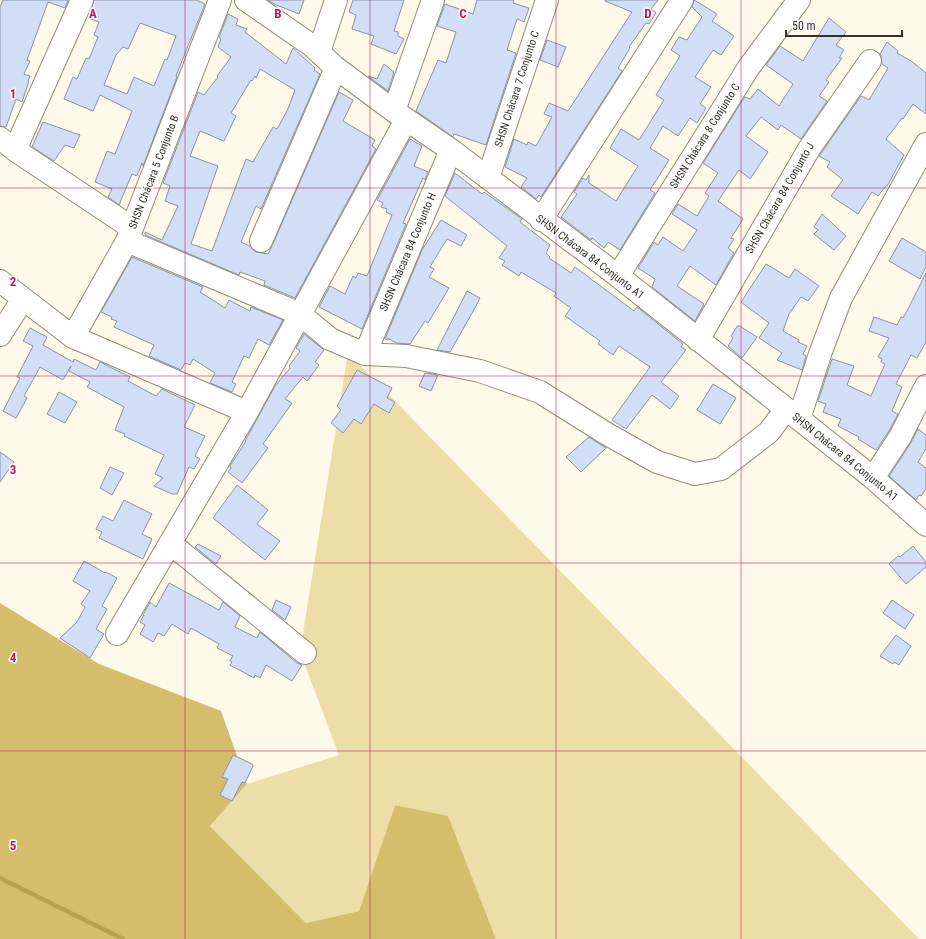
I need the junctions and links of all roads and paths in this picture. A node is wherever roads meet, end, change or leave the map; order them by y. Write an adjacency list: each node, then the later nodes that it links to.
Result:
1 (82, 0): 13 (street)
2 (220, 0): 18 (street, SHSN Chácara 5 Conjunto B)
3 (246, 0): 9 (street, SHSN Chácara 84 Conjunto A1)
4 (336, 0): 9 (street)
5 (433, 0): 12 (street)
6 (547, 0): 16 (street, SHSN Chácara 7 Conjunto C)
7 (682, 0): 17 (street)
8 (799, 0): 20 (street, SHSN Chácara 8 Conjunto C)
9 (319, 52): 11 (street, SHSN Chácara 84 Conjunto A1)
10 (870, 60): 26 (street, SHSN Chácara 84 Conjunto J)
11 (336, 68): 12 (street, SHSN Chácara 84 Conjunto A1); 19 (street)
12 (400, 115): 15 (street, SHSN Chácara 84 Conjunto A1); 23 (street)
13 (8, 144): 18 (street)
14 (926, 144): 30 (street)
15 (450, 150): 16 (street, SHSN Chácara 84 Conjunto A1); 27 (street, SHSN Chácara 84 Conjunto H)
16 (488, 178): 17 (street, SHSN Chácara 84 Conjunto A1)
17 (541, 220): 20 (street, SHSN Chácara 84 Conjunto A1)
18 (129, 234): 23 (street); 25 (street, SHSN Chácara 5 Conjunto B)
19 (261, 241)
20 (618, 276): 26 (street, SHSN Chácara 84 Conjunto A1)
21 (0, 281): 22 (street)
22 (23, 299): 24 (street); 25 (street)
23 (300, 314): 27 (street); 29 (street)
24 (0, 335)
25 (73, 337): 29 (street)
26 (698, 340): 30 (street, SHSN Chácara 84 Conjunto A1)
27 (366, 354): 30 (street)
28 (926, 386): 31 (street)
29 (247, 412): 33 (street)
30 (792, 414): 31 (street, SHSN Chácara 84 Conjunto A1)
31 (873, 478): 32 (street, SHSN Chácara 84 Conjunto A1)
32 (924, 519)
33 (170, 543): 34 (street); 35 (street)
34 (117, 634)
35 (305, 653)

